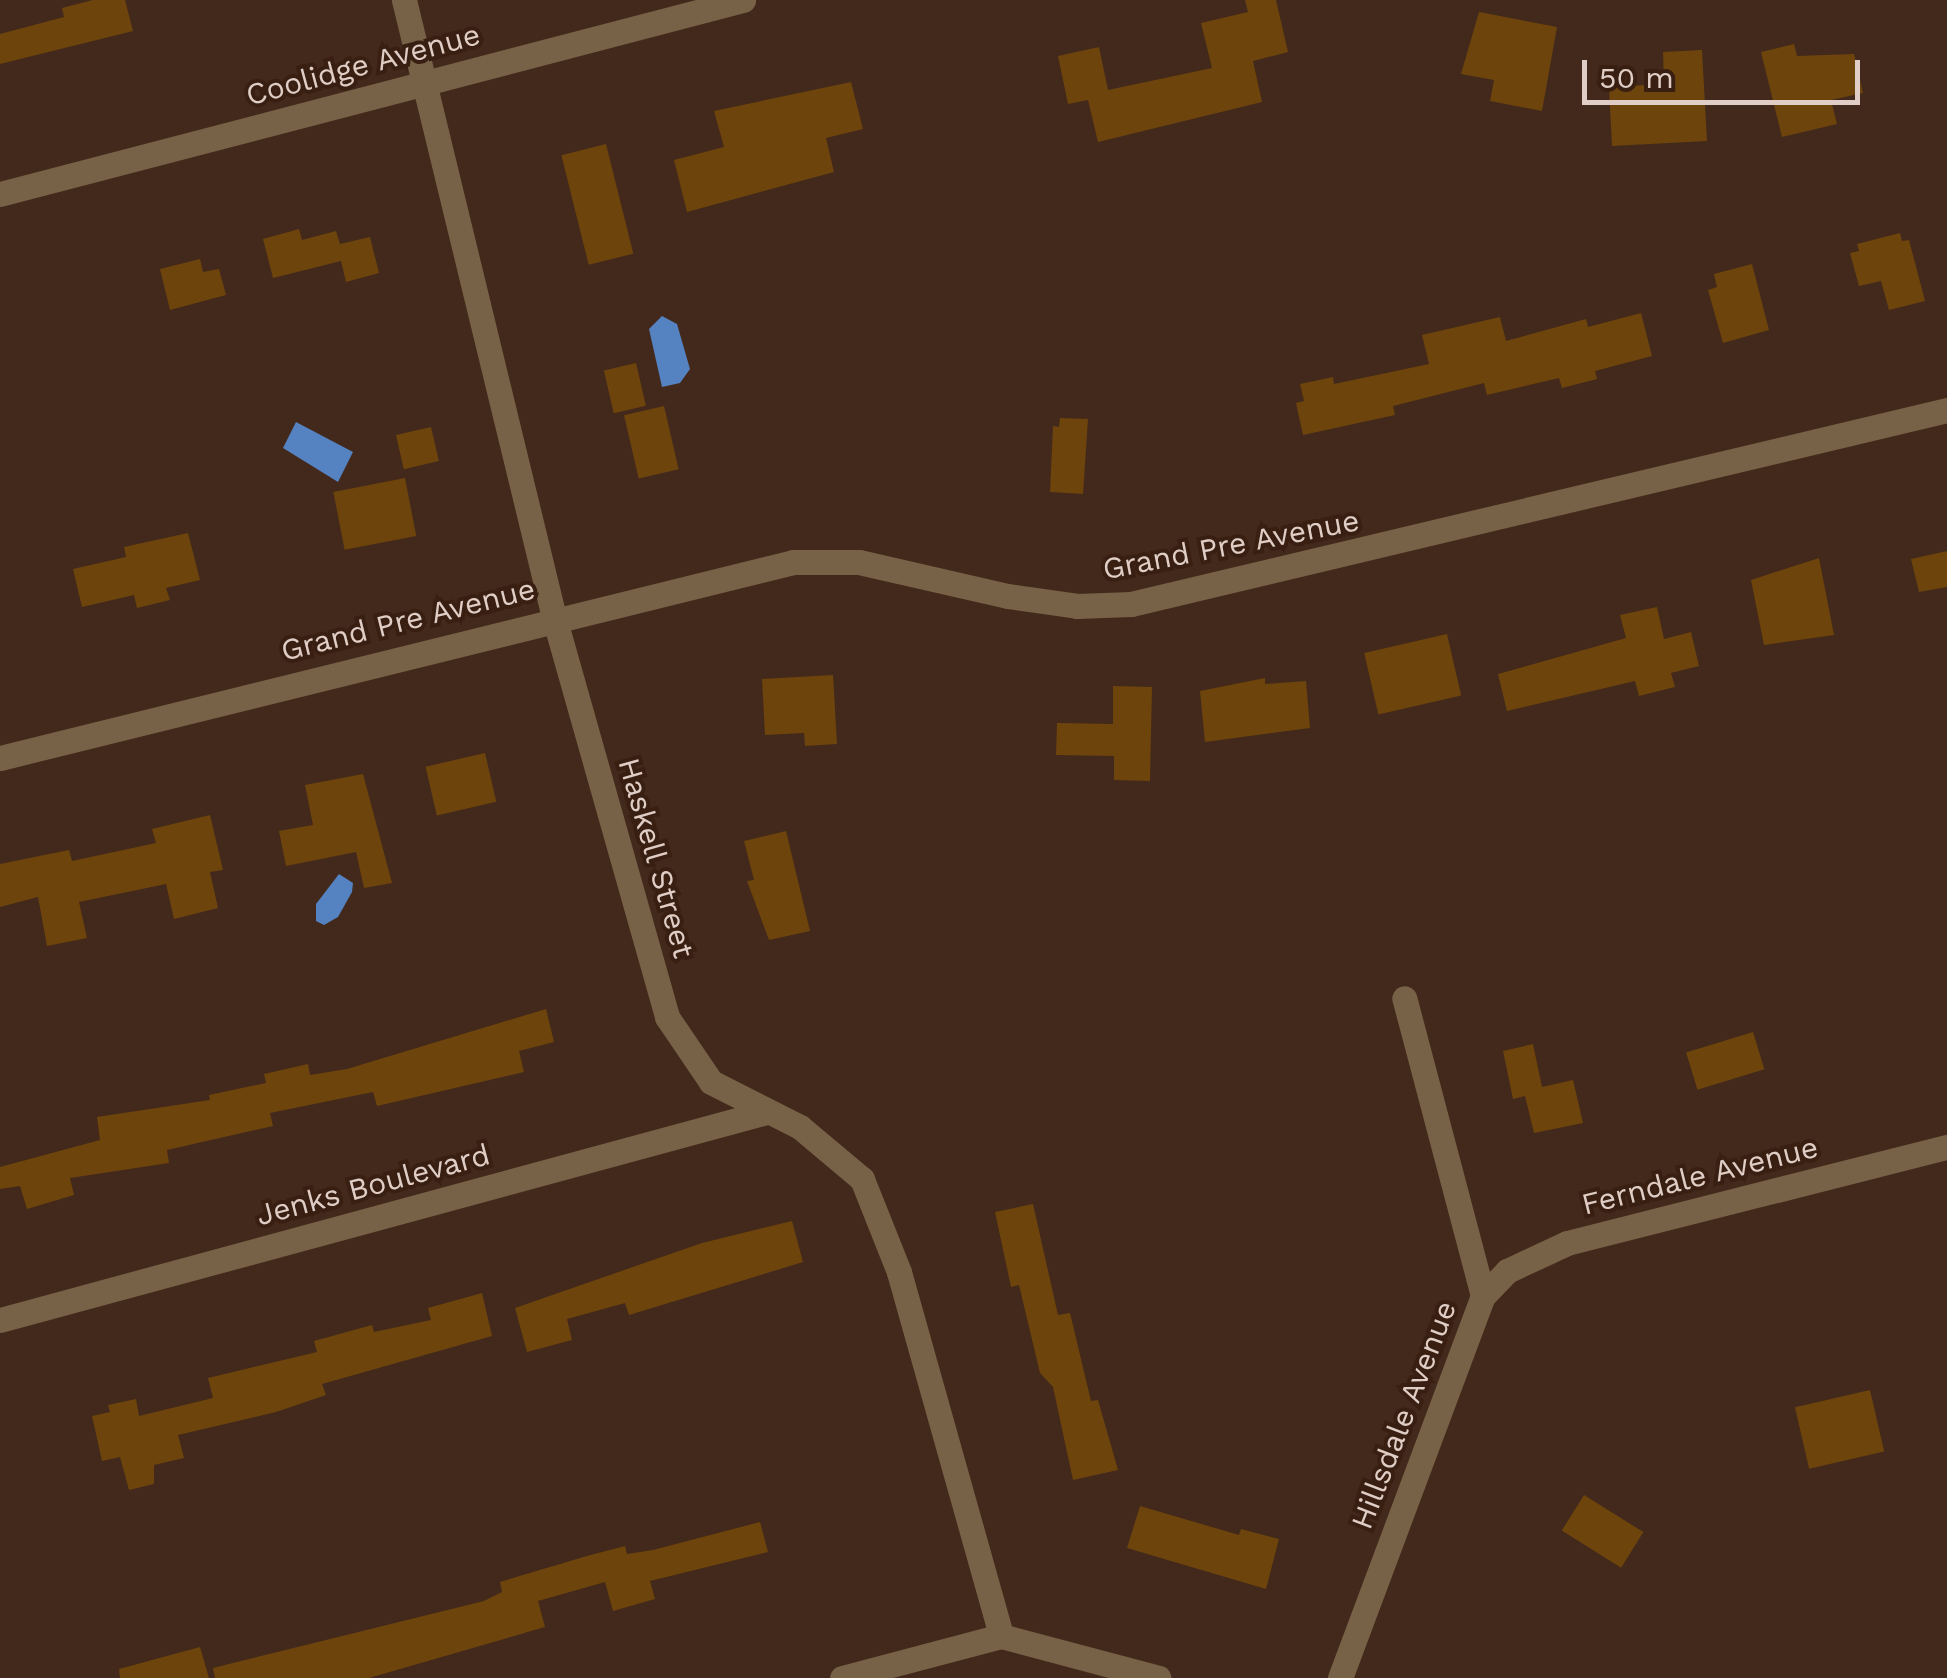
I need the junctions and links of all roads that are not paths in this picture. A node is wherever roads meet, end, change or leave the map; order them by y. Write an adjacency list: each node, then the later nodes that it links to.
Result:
1 (404, 0): 3 (street, Haskell Street)
2 (743, 0): 3 (street, Coolidge Avenue)
3 (425, 82): 4 (street, Coolidge Avenue); 6 (street, Haskell Street)
4 (0, 194)
5 (1947, 410): 6 (street, Grand Pre Avenue)
6 (554, 617): 7 (street, Grand Pre Avenue); 9 (street, Haskell Street)
7 (0, 758)
8 (1404, 998): 11 (street, Hillsdale Avenue)
9 (763, 1113): 12 (street, Jenks Boulevard); 13 (street, Haskell Street)
10 (1947, 1147): 11 (street, Ferndale Avenue)
11 (1483, 1296): 16 (street, Hillsdale Avenue)
12 (0, 1320)
13 (1000, 1636): 14 (street); 15 (street)
14 (842, 1678)
15 (1160, 1678)
16 (1340, 1678)

